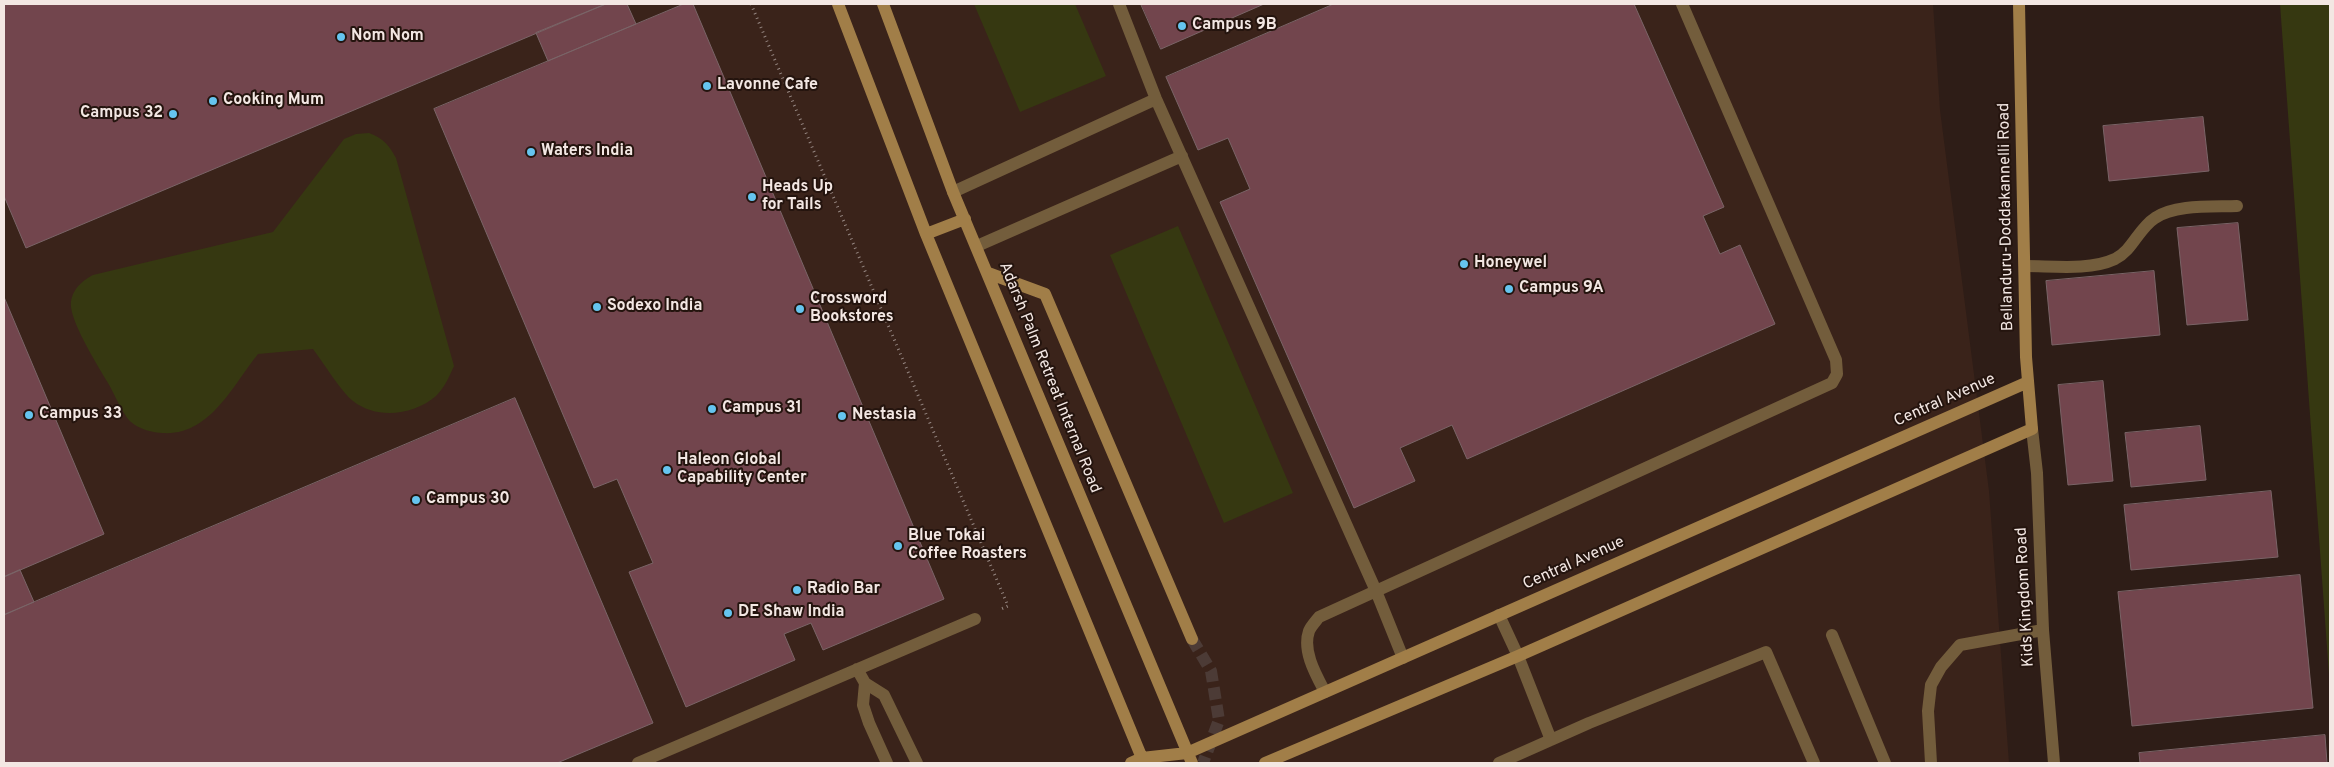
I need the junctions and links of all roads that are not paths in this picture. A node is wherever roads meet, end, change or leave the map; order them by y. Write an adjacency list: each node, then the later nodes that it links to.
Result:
1 (838, 4): 11 (street)
2 (883, 4): 8 (street, Adarsh Palm Retreat Internal Road)
3 (1119, 4): 6 (street)
4 (1682, 4): 17 (street)
5 (2019, 4): 13 (street, Bellanduru-Doddakannelli Road)
6 (1156, 99): 7 (street); 8 (street)
7 (1182, 156): 12 (street); 17 (street)
8 (953, 192): 10 (street, Adarsh Palm Retreat Internal Road)
9 (2237, 206): 13 (street)
10 (965, 219): 11 (street); 12 (street, Adarsh Palm Retreat Internal Road)
11 (926, 234): 30 (street)
12 (977, 246): 14 (street, Adarsh Palm Retreat Internal Road)
13 (2025, 266): 15 (street, Bellanduru-Doddakannelli Road)
14 (988, 273): 22 (street); 29 (street, Adarsh Palm Retreat Internal Road)
15 (2028, 382): 16 (street, Bellanduru-Doddakannelli Road); 18 (street, Central Avenue)
16 (2032, 429): 20 (street, Kids Kingdom Road); 23 (street)
17 (1376, 591): 24 (street); 27 (street)
18 (1499, 615): 23 (street); 24 (street, Central Avenue)
19 (975, 619): 25 (street)
20 (2043, 630): 38 (street); 39 (street, Kids Kingdom Road)
21 (1832, 635): 37 (street)
22 (1192, 639)
23 (1518, 656): 28 (street); 34 (street)
24 (1404, 658): 27 (street, Central Avenue)
25 (858, 669): 26 (street); 31 (street)
26 (865, 683): 32 (street); 33 (street)
27 (1325, 692): 29 (street, Central Avenue)
28 (1551, 740): 35 (street); 36 (street)
29 (1189, 758): 30 (street, Central Avenue)
30 (1139, 762)
31 (638, 763)
32 (887, 763)
33 (917, 763)
34 (1265, 763)
35 (1499, 763)
36 (1814, 763)
37 (1885, 763)
38 (1932, 763)
39 (2054, 763)

